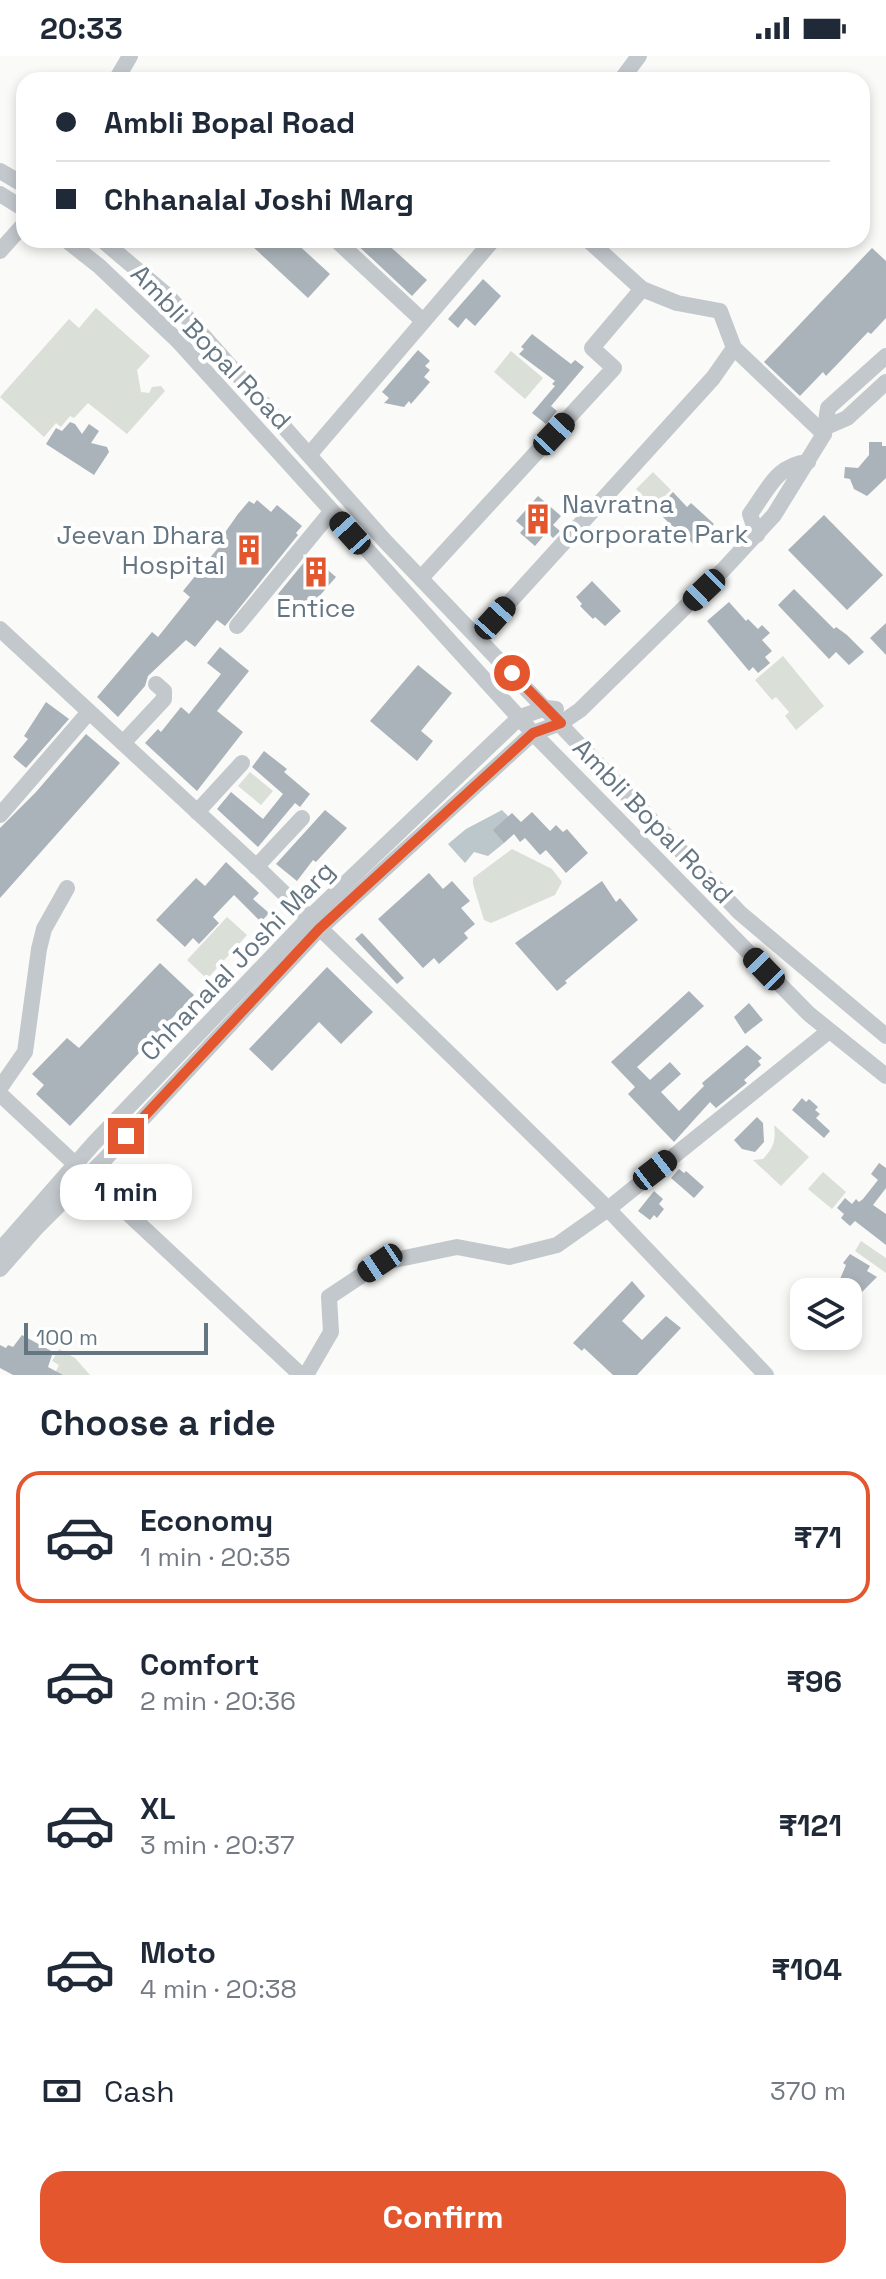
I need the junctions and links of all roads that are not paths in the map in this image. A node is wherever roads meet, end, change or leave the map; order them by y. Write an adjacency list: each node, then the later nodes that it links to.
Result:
1 (16, 232): 7 (street)
2 (76, 248): 15 (street, Ambli Bopal Road)
3 (111, 248): 14 (street, Ambli Bopal Road)
4 (345, 248): 9 (street)
5 (486, 248): 9 (street)
6 (597, 248): 8 (street)
7 (0, 251)
8 (642, 289): 10 (street); 16 (street)
9 (423, 321): 14 (street)
10 (734, 348): 13 (street); 19 (street)
11 (886, 356): 13 (street)
12 (886, 382): 13 (street)
13 (824, 431): 22 (street)
14 (309, 455): 16 (street, Ambli Bopal Road)
15 (331, 512): 17 (street); 24 (street, Ambli Bopal Road)
16 (421, 578): 19 (street, Ambli Bopal Road)
17 (237, 626)
18 (0, 629): 23 (street)
19 (478, 637): 21 (street, Ambli Bopal Road)
20 (156, 684): 27 (street)
21 (546, 708): 22 (street); 24 (street); 25 (street, Ambli Bopal Road)
22 (580, 710): 25 (street)
23 (89, 712): 27 (street); 30 (street)
24 (520, 717): 26 (street, Ambli Bopal Road); 34 (street, Chhanalal Joshi Marg)
25 (561, 723): 26 (street); 36 (street, Ambli Bopal Road)
26 (533, 733): 34 (street, Chhanalal Joshi Marg); 35 (street, Ambli Bopal Road)
27 (123, 743): 29 (street)
28 (242, 763): 29 (street)
29 (197, 812): 32 (street)
30 (0, 815)
31 (302, 818): 32 (street)
32 (256, 867): 34 (street)
33 (67, 888): 38 (street)
34 (313, 924): 39 (street, Chhanalal Joshi Marg); 40 (street)
35 (829, 1031): 37 (street, Ambli Bopal Road); 40 (street)
36 (886, 1036)
37 (886, 1076)
38 (0, 1091): 39 (street)
39 (81, 1170): 41 (street, Chhanalal Joshi Marg); 42 (street, Chhanalal Joshi Marg); 43 (street)
40 (608, 1209): 43 (street); 44 (street)
41 (0, 1250)
42 (0, 1269)
43 (303, 1375)
44 (766, 1375)

